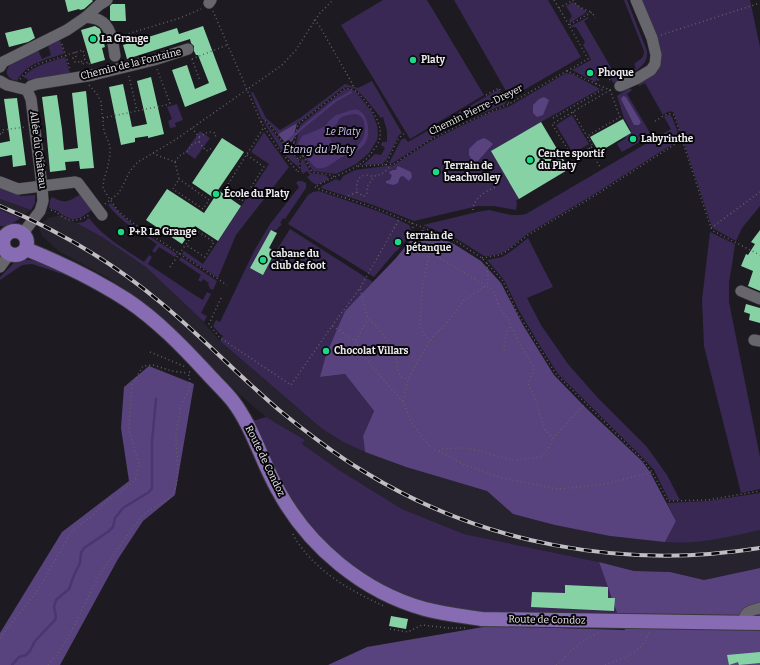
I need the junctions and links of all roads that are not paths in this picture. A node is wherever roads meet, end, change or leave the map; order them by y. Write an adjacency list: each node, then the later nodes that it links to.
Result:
1 (107, 0): 3 (street)
2 (636, 0): 8 (street)
3 (86, 17): 5 (street); 6 (street)
4 (190, 54): 9 (street, Chemin de la Fontaine)
5 (115, 56)
6 (0, 67)
7 (0, 81): 9 (street)
8 (617, 87)
9 (22, 88): 11 (street, Allée du Château)
10 (0, 182): 11 (street)
11 (42, 186): 12 (street); 13 (street, Allée du Château)
12 (100, 212)
13 (23, 233): 14 (main road); 15 (main road)
14 (2, 237): 16 (main road)
15 (26, 249): 16 (main road); 21 (main road, Route de Condoz)
16 (10, 253): 17 (street)
17 (0, 267)
18 (741, 291): 19 (street)
19 (760, 299)
20 (760, 608): 21 (street)
21 (744, 623): 22 (main road, Route de Condoz)
22 (760, 623)

